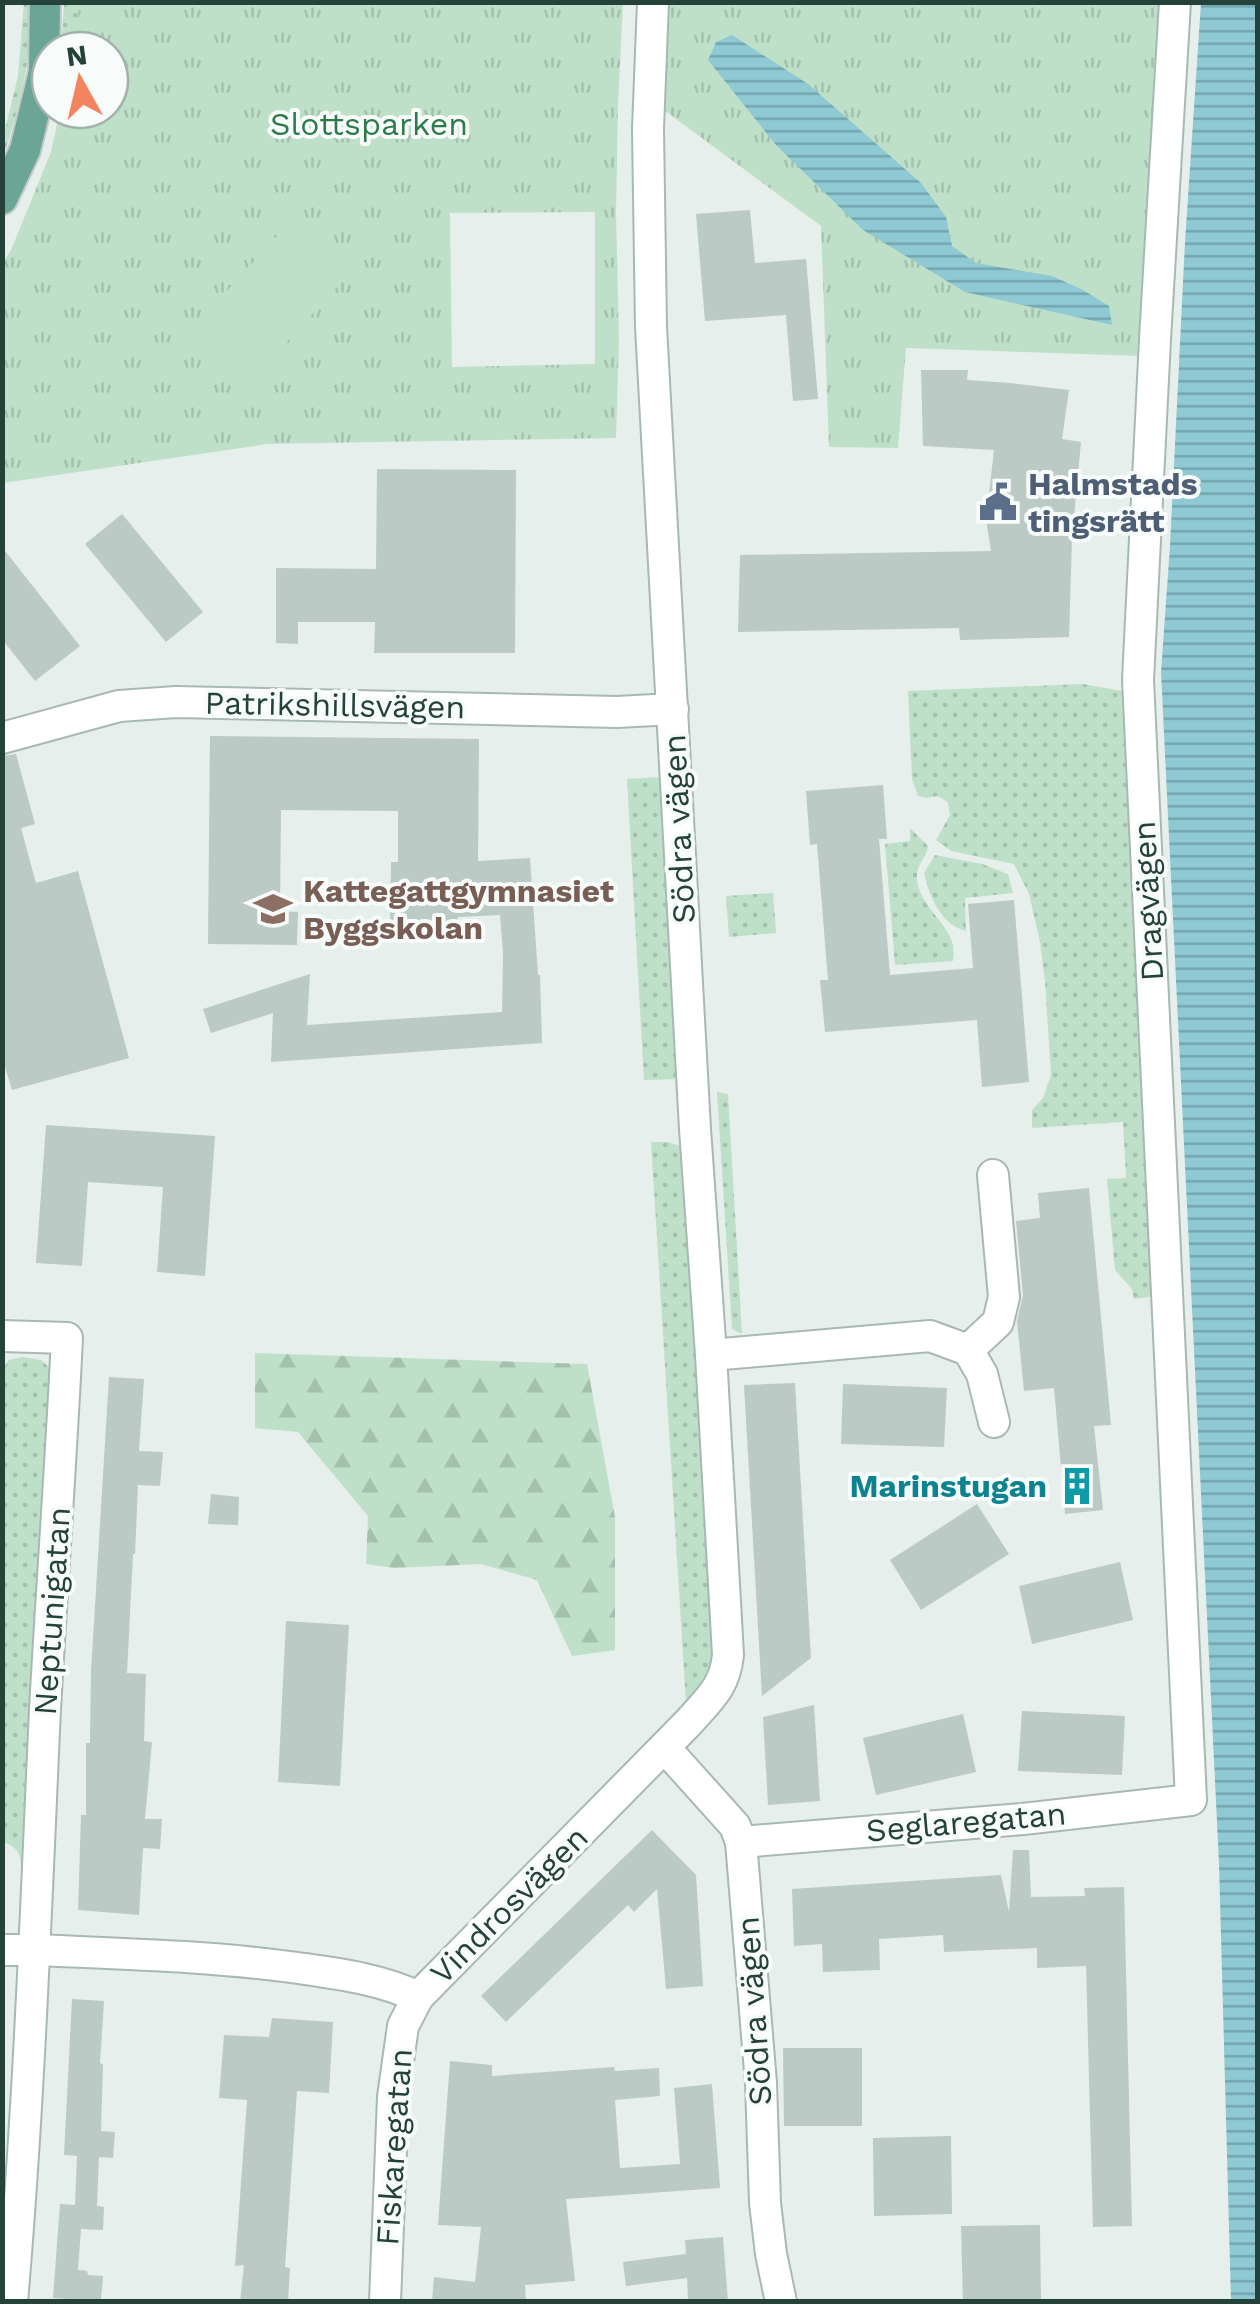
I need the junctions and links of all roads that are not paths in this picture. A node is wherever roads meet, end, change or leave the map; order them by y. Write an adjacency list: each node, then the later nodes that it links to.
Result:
1 (45, 2): 4 (main road)
2 (653, 2): 5 (street, Södra vägen)
3 (1174, 2): 14 (street, Dragvägen)
4 (2, 199)
5 (673, 708): 6 (street, Patrikshillsvägen); 10 (street, Södra vägen)
6 (2, 738)
7 (993, 1174): 9 (street)
8 (2, 1336): 17 (street, Neptunigatan)
9 (968, 1350): 10 (street); 11 (street)
10 (711, 1354): 12 (street, Södra vägen)
11 (994, 1422)
12 (728, 1655): 13 (street, Vindrosvägen)
13 (665, 1748): 15 (street, Södra vägen); 18 (street, Vindrosvägen)
14 (1192, 1800): 15 (street, Seglaregatan)
15 (741, 1842): 22 (street, Södra vägen)
16 (2, 1950): 17 (street)
17 (35, 1950): 18 (street, Vindrosvägen); 19 (street, Neptunigatan)
18 (418, 1997): 21 (street, Fiskaregatan)
19 (11, 2216): 20 (street, Neptunigatan)
20 (12, 2302)
21 (385, 2302)
22 (781, 2302)

